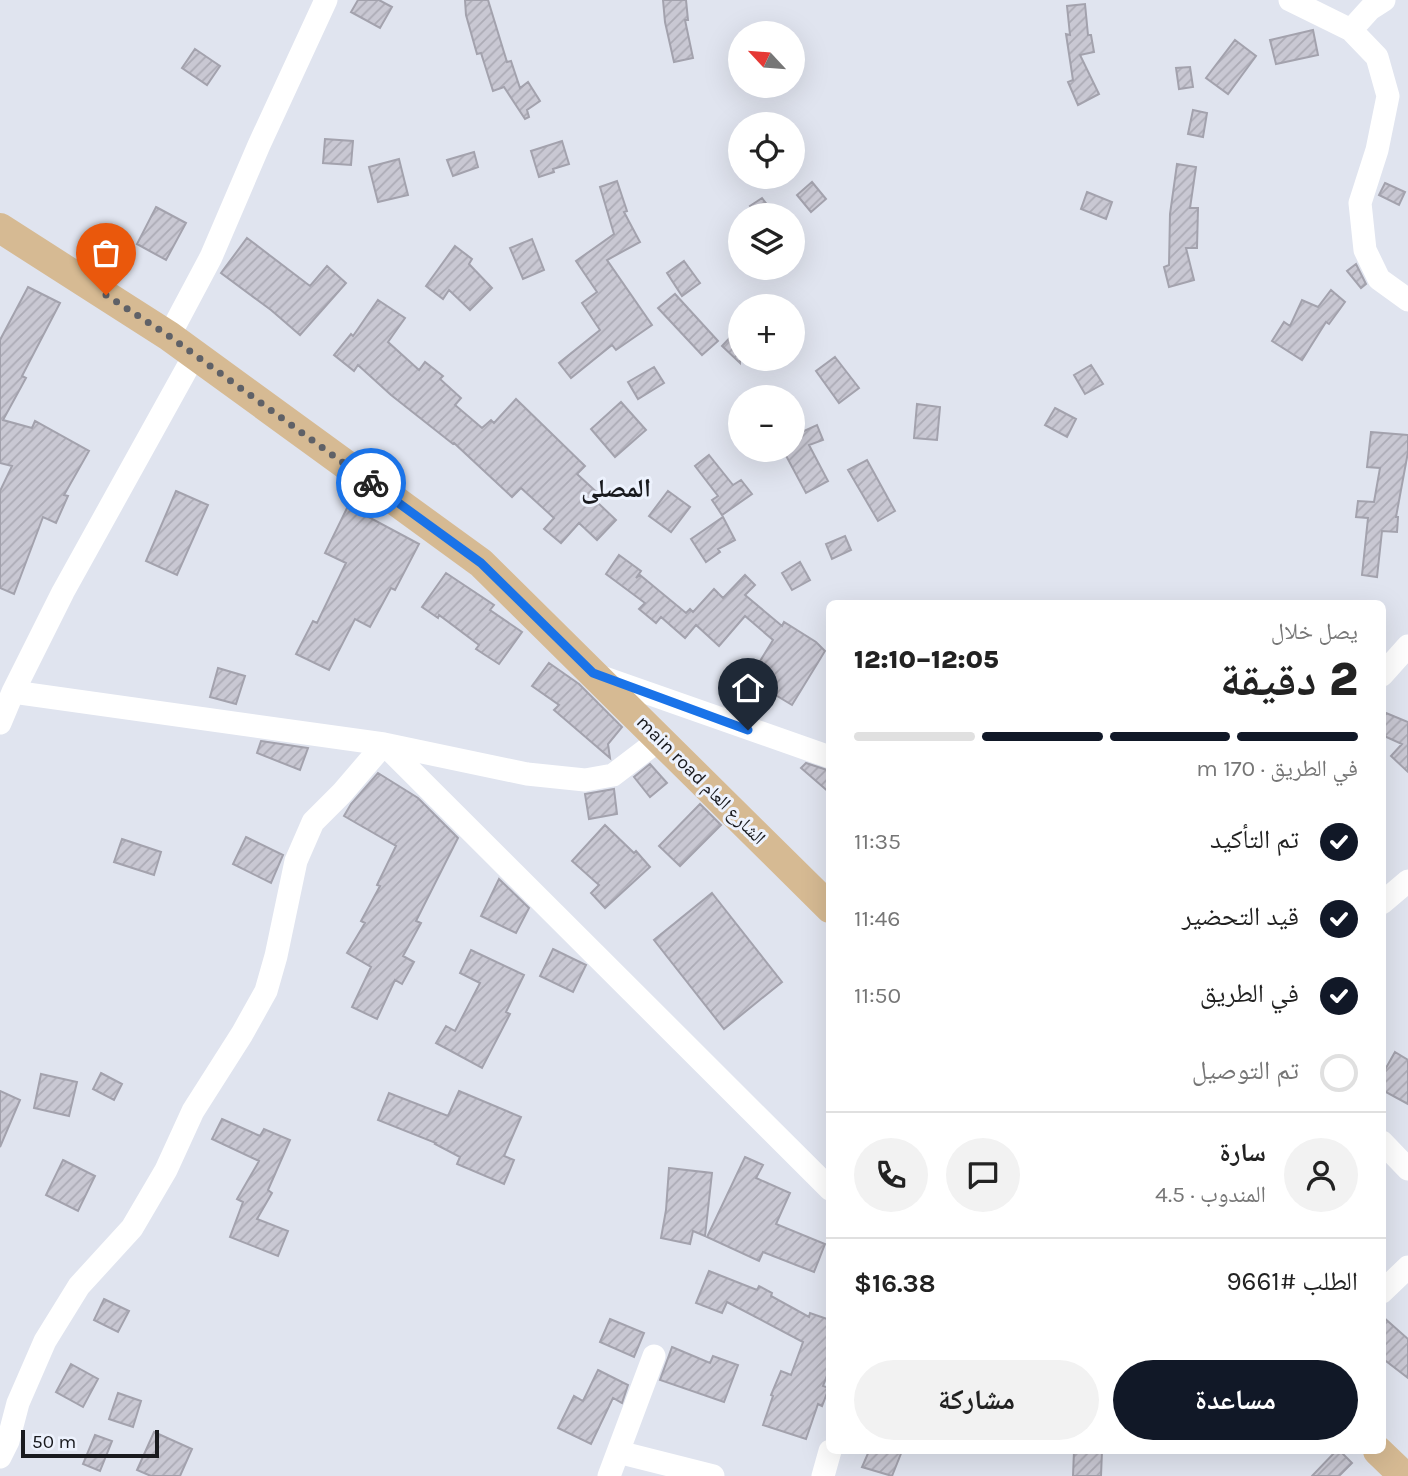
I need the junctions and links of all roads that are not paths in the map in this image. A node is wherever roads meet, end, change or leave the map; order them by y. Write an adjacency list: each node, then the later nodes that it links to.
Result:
1 (326, 0): 7 (street)
2 (1290, 0): 4 (street)
3 (1384, 0): 4 (street)
4 (1351, 30): 6 (street)
5 (0, 228): 7 (main road, main road الشارع العام)
6 (1408, 300)
7 (169, 336): 8 (main road, main road الشارع العام)
8 (195, 354): 11 (main road, main road الشارع العام); 12 (street)
9 (1408, 646): 10 (street)
10 (1386, 671)
11 (593, 673): 14 (main road, main road الشارع العام); 16 (street)
12 (13, 692): 13 (street); 15 (street)
13 (0, 723)
14 (659, 740): 15 (street); 19 (main road, main road الشارع العام)
15 (384, 744): 22 (street); 29 (street)
16 (826, 756)
17 (1408, 881): 18 (street)
18 (1386, 900)
19 (826, 904)
20 (1386, 1146): 21 (street)
21 (1408, 1170)
22 (826, 1185)
23 (1408, 1267): 24 (street)
24 (1386, 1288)
25 (654, 1356): 26 (street)
26 (618, 1452): 30 (street); 31 (street)
27 (829, 1454): 32 (street)
28 (1381, 1454): 33 (main road)
29 (0, 1457)
30 (609, 1476)
31 (713, 1476)
32 (823, 1476)
33 (1404, 1476)

